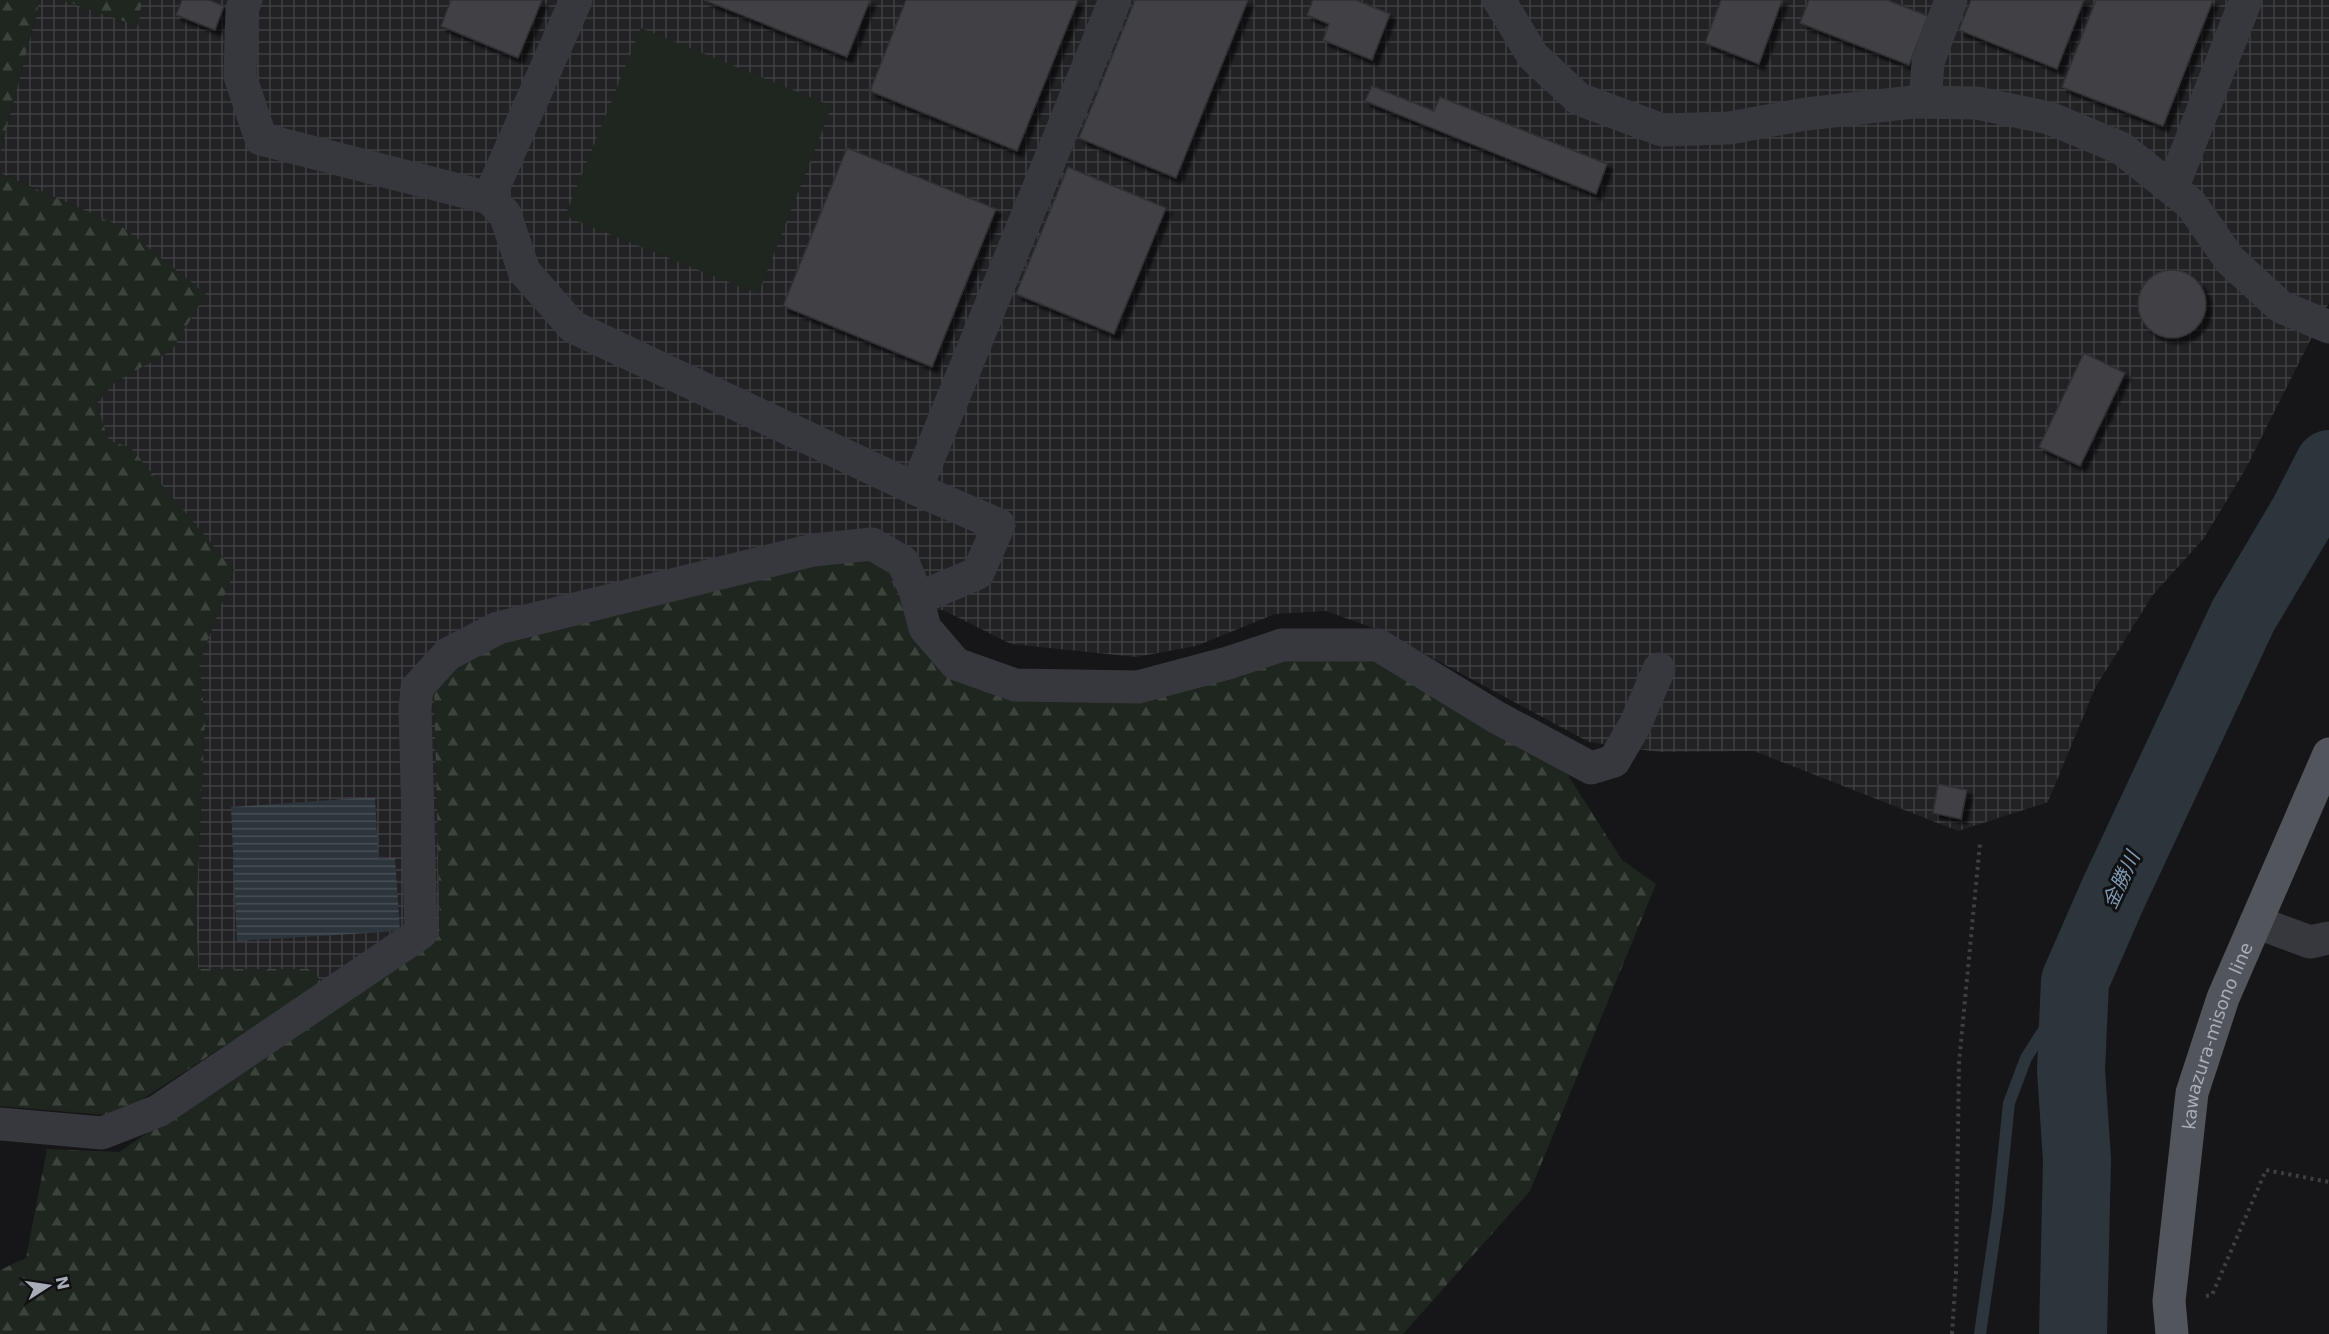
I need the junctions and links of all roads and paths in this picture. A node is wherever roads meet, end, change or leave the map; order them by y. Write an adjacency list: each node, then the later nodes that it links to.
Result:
1 (246, 0): 9 (lane)
2 (576, 0): 9 (lane)
3 (1115, 0): 11 (lane)
4 (1498, 0): 7 (lane)
5 (1951, 0): 7 (lane)
6 (2246, 0): 8 (lane)
7 (1925, 102): 8 (lane)
8 (2172, 189): 10 (lane)
9 (489, 198): 11 (lane)
10 (2328, 326)
11 (916, 489): 12 (lane)
12 (917, 599): 13 (lane); 18 (lane)
13 (1659, 669)
14 (2329, 754): 16 (main road, kawazura-misono line)
15 (1980, 843): 21 (path)
16 (2256, 921): 17 (lane); 20 (main road, kawazura-misono line)
17 (2329, 938)
18 (0, 1124)
19 (2329, 1182): 20 (path)
20 (2169, 1301): 22 (main road, kawazura-misono line)
21 (1952, 1334)
22 (2172, 1334)

